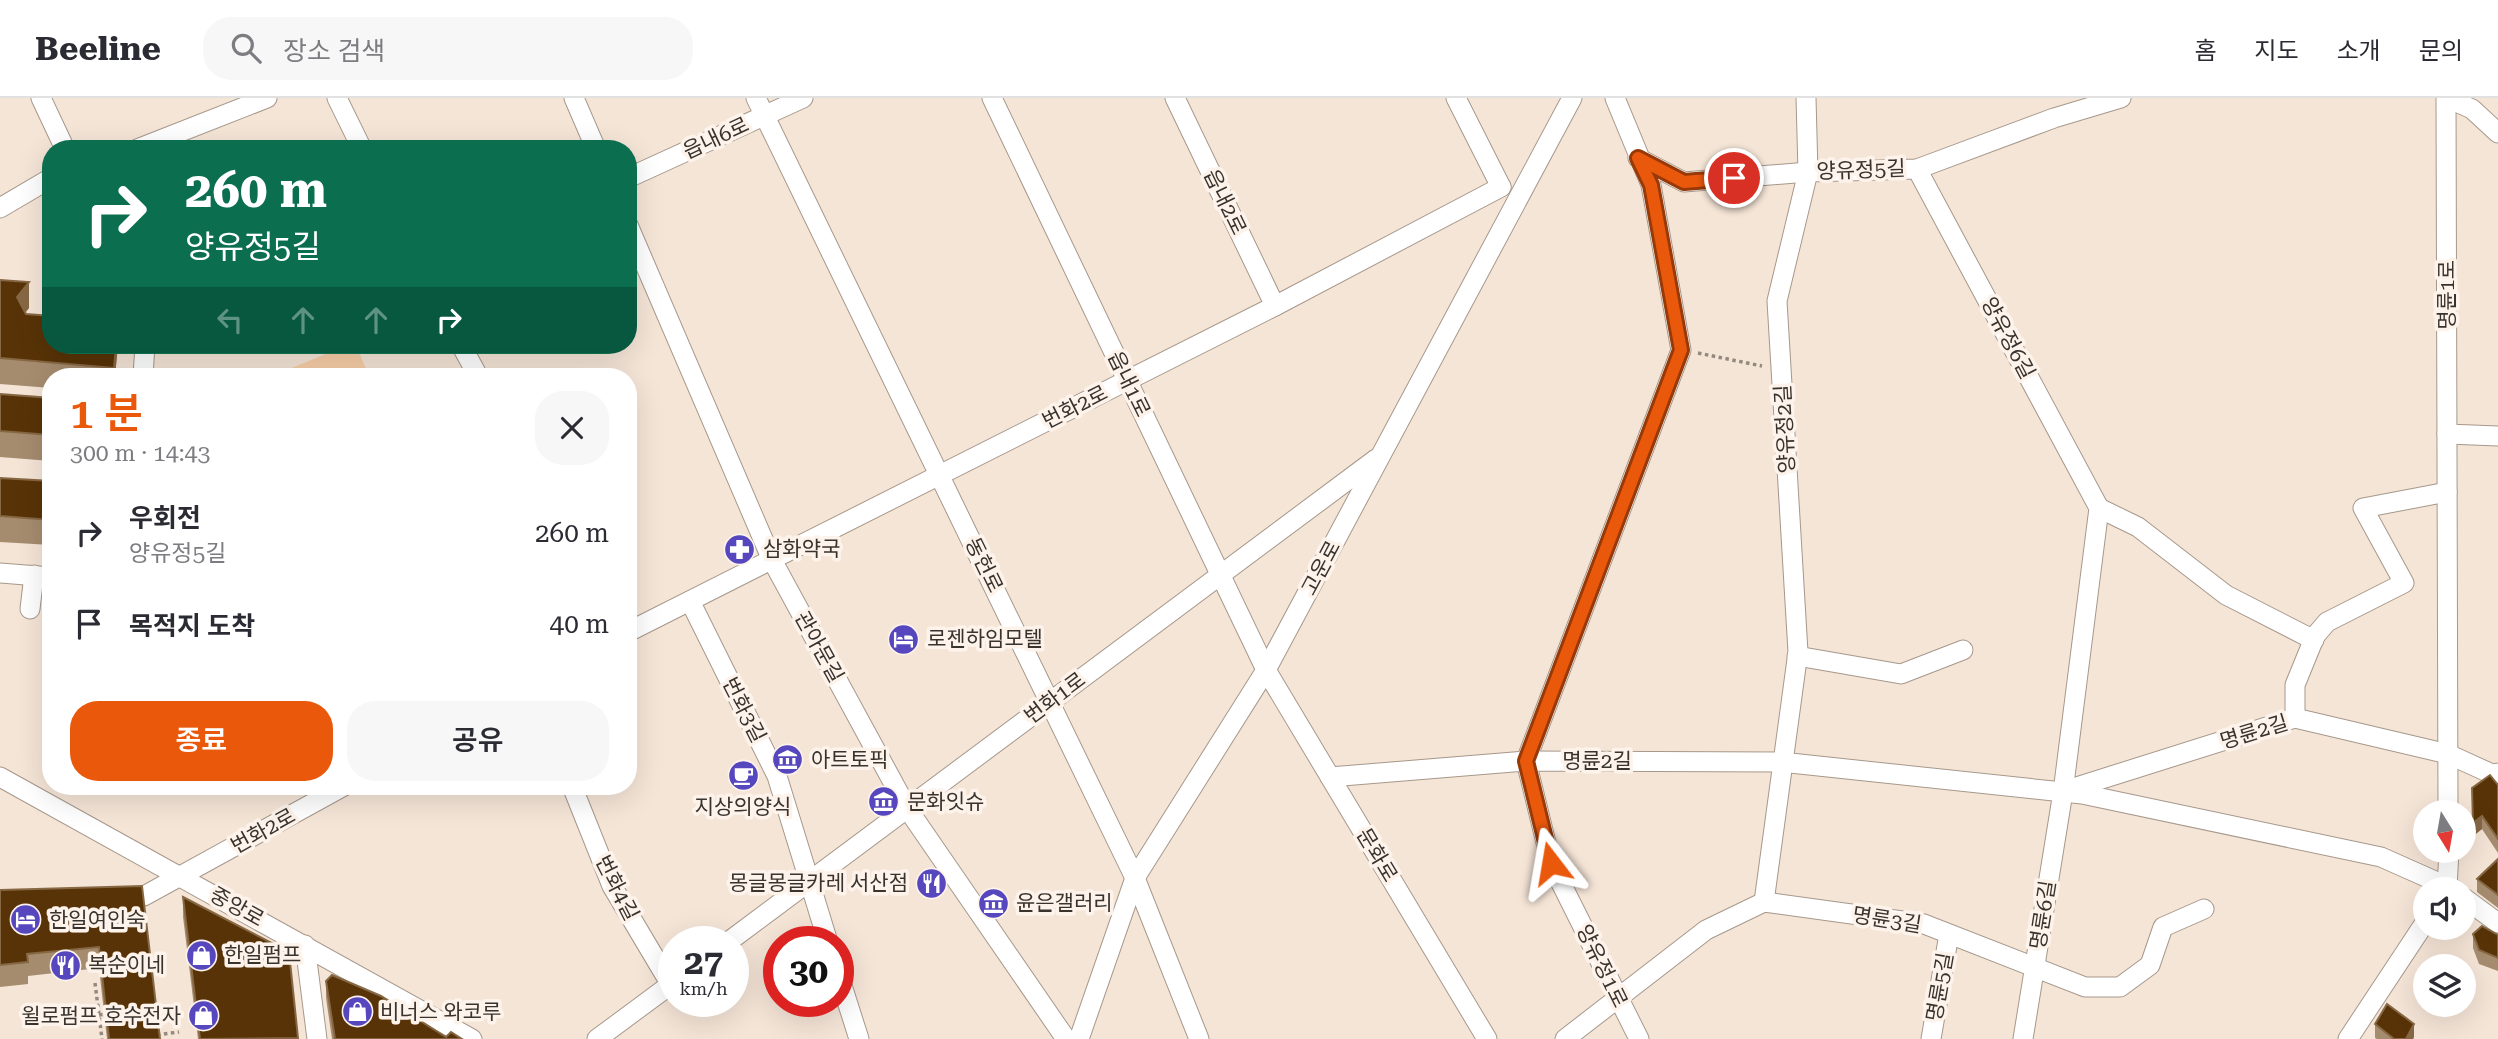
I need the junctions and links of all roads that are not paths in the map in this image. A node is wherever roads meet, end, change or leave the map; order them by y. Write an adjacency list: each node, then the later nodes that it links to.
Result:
1 (41, 98): 16 (street)
2 (267, 98): 17 (street)
3 (337, 98): 18 (street)
4 (574, 98): 19 (street)
5 (803, 98): 14 (street, 읍내6로)
6 (992, 98): 30 (street, 읍내1로)
7 (1175, 98): 29 (street, 읍내2로)
8 (1457, 98): 25 (street)
9 (1572, 98): 26 (street, 고운로)
10 (1615, 98): 20 (street)
11 (1806, 98): 22 (street, 양유정2길)
12 (2121, 98): 21 (street, 양유정5길)
13 (2446, 98): 15 (street); 31 (street, 명륜1로)
14 (760, 107): 23 (street, 읍내6로); 34 (street, 동헌로)
15 (2498, 133)
16 (61, 140)
17 (160, 140)
18 (358, 140)
19 (592, 140)
20 (1638, 158): 22 (street, 양유정5길); 51 (street)
21 (1917, 169): 22 (street, 양유정5길); 36 (street, 양유정6길)
22 (1808, 172): 46 (street, 양유정2길)
23 (637, 173)
24 (42, 183): 27 (street)
25 (1501, 187): 26 (street); 29 (street, 번화2로)
26 (1519, 196): 33 (street, 고운로)
27 (0, 208)
28 (637, 246): 37 (street, 관아문길)
29 (1275, 306): 30 (street, 번화2로)
30 (1127, 380): 34 (street, 번화2로); 39 (street, 읍내1로)
31 (2447, 434): 32 (street); 35 (street, 명륜1로)
32 (2498, 436)
33 (1382, 454): 39 (street, 번화1로); 47 (street, 고운로)
34 (940, 475): 37 (street, 번화2로); 48 (street, 동헌로)
35 (2447, 492): 44 (street); 50 (street, 명륜1로)
36 (2099, 508): 44 (street); 56 (street)
37 (772, 560): 41 (street, 번화2로); 60 (street, 관아문길)
38 (0, 573): 40 (street)
39 (1221, 574): 47 (street, 읍내1로); 48 (street, 번화1로)
40 (42, 576): 42 (street)
41 (690, 601): 43 (street, 번화2로); 64 (street, 번화3길)
42 (30, 609)
43 (637, 628)
44 (2314, 640): 49 (street)
45 (1962, 650): 46 (street)
46 (1797, 656): 52 (street, 양유정2길)
47 (1266, 670): 54 (street, 문화로); 63 (street, 고운로)
48 (1051, 701): 60 (street, 번화1로); 63 (street, 동헌로)
49 (2295, 718): 50 (street, 명륜2길); 56 (street, 명륜2길)
50 (2448, 754): 53 (street); 59 (street, 명륜1로)
51 (1526, 761): 52 (street, 명륜2길); 54 (street, 명륜2길); 78 (street, 양유정1로)
52 (1781, 762): 56 (street, 명륜2길); 66 (street)
53 (2498, 773)
54 (1330, 776): 87 (street, 문화로)
55 (0, 777): 61 (street, 중앙로)
56 (2063, 792): 62 (street, 명륜2길); 76 (street, 명륜6길)
57 (328, 795): 61 (street, 번화2로)
58 (576, 795): 75 (street, 번화4길)
59 (2448, 800)
60 (907, 808): 64 (street, 번화1로); 84 (street, 관아문길)
61 (181, 877): 65 (street, 번화2로); 74 (street, 중앙로)
62 (2425, 877)
63 (1135, 878): 85 (street, 고운로); 86 (street, 동헌로)
64 (809, 881): 70 (street, 번화1로); 71 (street, 번화3길)
65 (92, 897)
66 (1764, 902): 72 (street, 명륜3길); 78 (street)
67 (2476, 907): 69 (street, 명륜2길)
68 (2204, 909): 76 (street, 명륜3길)
69 (2498, 923)
70 (749, 926)
71 (823, 926)
72 (1949, 934): 76 (street, 명륜3길); 90 (street, 명륜5길)
73 (2413, 940): 92 (street)
74 (305, 945): 80 (street, 중앙로); 81 (street)
75 (658, 960)
76 (2035, 966): 91 (street, 명륜6길)
77 (658, 993): 82 (street)
78 (1617, 998): 88 (street); 89 (street, 양유정1로)
79 (852, 1017): 83 (street)
80 (465, 1038)
81 (317, 1039)
82 (597, 1039)
83 (859, 1039)
84 (1066, 1039)
85 (1079, 1039)
86 (1199, 1039)
87 (1487, 1039)
88 (1564, 1039)
89 (1639, 1039)
90 (1931, 1039)
91 (2023, 1039)
92 (2348, 1039)

